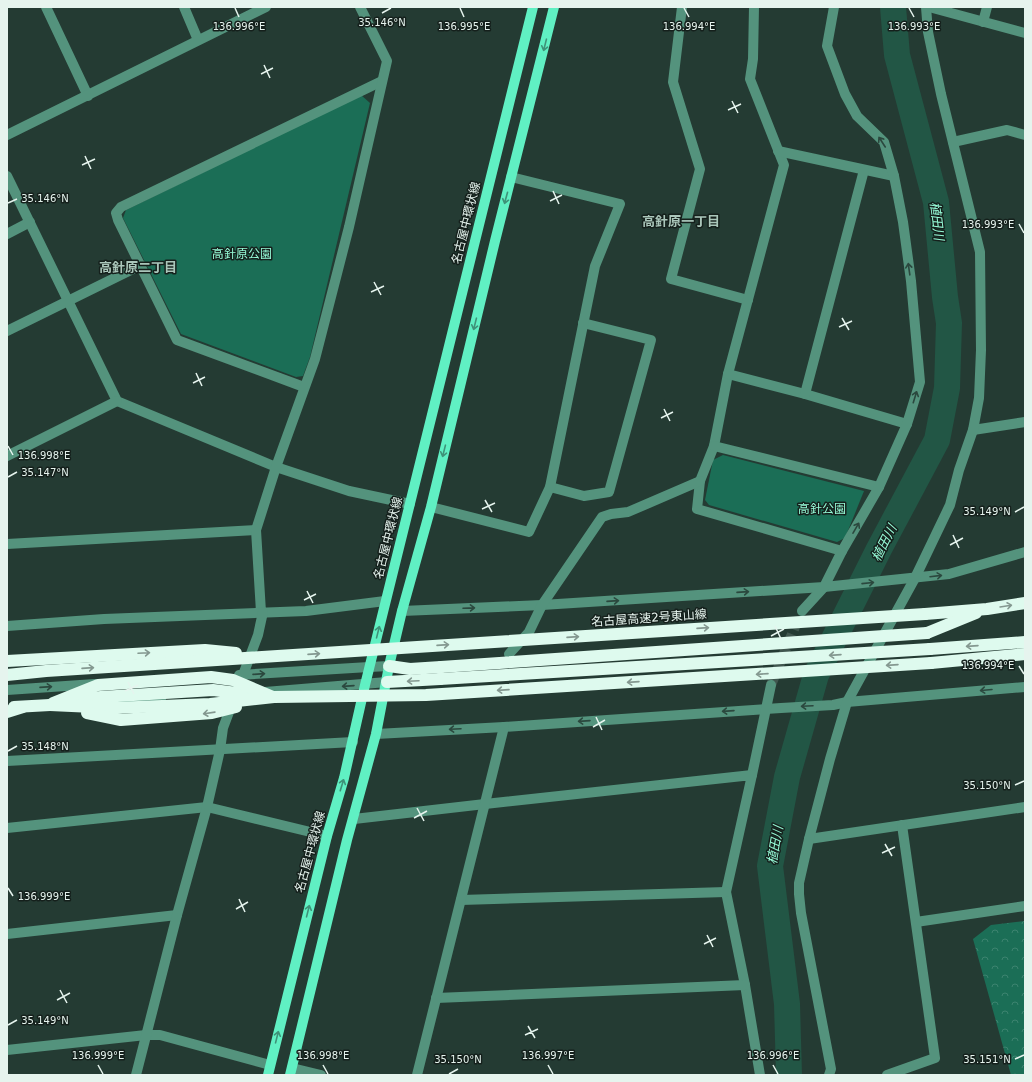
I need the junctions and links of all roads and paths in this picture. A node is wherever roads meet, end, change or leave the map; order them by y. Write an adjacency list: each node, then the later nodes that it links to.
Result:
1 (46, 7): 17 (street)
2 (184, 7): 15 (street)
3 (266, 7): 15 (street)
4 (360, 7): 16 (street)
5 (533, 7): 46 (main road, 名古屋中環状線)
6 (554, 7): 25 (main road, one-way to 25)
7 (682, 7): 29 (street)
8 (754, 7): 21 (street)
9 (834, 7): 24 (street, one-way to 9)
10 (926, 7): 20 (street)
11 (930, 7): 13 (street)
12 (987, 7): 13 (street)
13 (983, 22): 14 (street)
14 (1025, 33)
15 (198, 40): 17 (street)
16 (382, 81): 28 (street); 34 (street)
17 (88, 96): 18 (street)
18 (7, 135)
19 (1025, 135): 20 (street)
20 (953, 142): 39 (street)
21 (778, 151): 22 (street); 29 (street)
22 (864, 170): 24 (street); 35 (street)
23 (7, 176): 26 (street)
24 (894, 176): 38 (street, one-way to 24)
25 (512, 177): 31 (street); 47 (main road, one-way to 47)
26 (30, 222): 27 (street); 30 (street)
27 (7, 234)
28 (141, 265): 30 (street); 34 (street)
29 (748, 300): 33 (street)
30 (68, 301): 32 (street); 36 (street)
31 (583, 323): 44 (street); 44 (street)
32 (7, 331)
33 (728, 374): 35 (street); 40 (street)
34 (304, 387): 42 (street)
35 (806, 394): 38 (street)
36 (118, 401): 41 (street); 42 (street)
37 (1025, 422): 39 (street)
38 (907, 424): 45 (street)
39 (973, 430): 52 (street)
40 (714, 446): 43 (street); 45 (street)
41 (7, 456)
42 (276, 467): 46 (street); 48 (street)
43 (700, 481): 50 (street); 56 (street)
44 (550, 487): 47 (street)
45 (879, 487): 50 (street, one-way to 45)
46 (410, 504): 54 (main road, 名古屋中環状線)
47 (431, 507): 58 (main road)
48 (256, 530): 49 (street); 60 (street)
49 (7, 544)
50 (842, 551): 53 (street)
51 (1025, 552): 52 (street, one-way to 51)
52 (915, 578): 53 (street, one-way to 52); 78 (street)
53 (824, 587): 56 (street, one-way to 53); 59 (street)
54 (385, 601): 60 (street); 68 (main road, 名古屋中環状線, one-way to 54)
55 (1025, 603): 57 (highway, 名古屋高速2号東山線, one-way to 55)
56 (542, 605): 58 (street, one-way to 56); 63 (street)
57 (987, 609): 65 (highway, 名古屋高速2号東山線, one-way to 57, bridge); 67 (highway, bridge)
58 (402, 611): 67 (main road)
59 (802, 611)
60 (262, 612): 61 (street); 70 (street)
61 (7, 626)
62 (1025, 642): 71 (highway, one-way to 71, bridge)
63 (509, 654)
64 (1025, 654): 77 (highway, one-way to 77, bridge)
65 (275, 656): 66 (highway, one-way to 65, bridge); 69 (highway, one-way to 65, bridge)
66 (7, 661)
67 (389, 666): 68 (street); 71 (main road)
68 (369, 667): 70 (street, one-way to 68); 72 (main road, 名古屋中環状線)
69 (7, 675)
70 (243, 675): 75 (street, one-way to 70); 76 (street)
71 (386, 682): 72 (street); 83 (main road)
72 (365, 685): 76 (street, one-way to 76); 84 (main road, 名古屋中環状線)
73 (770, 686): 80 (street)
74 (1025, 687): 78 (street, one-way to 78)
75 (7, 690)
76 (236, 694): 81 (street); 85 (street)
77 (274, 697): 79 (highway, bridge); 79 (highway, one-way to 79, bridge)
78 (847, 702): 80 (street, one-way to 80); 95 (street)
79 (50, 705): 81 (highway, bridge)
80 (766, 709): 82 (street, one-way to 82); 87 (street)
81 (7, 710)
82 (504, 727): 83 (street, one-way to 83); 88 (street)
83 (376, 734): 91 (main road)
84 (353, 742): 85 (street); 94 (main road, 名古屋中環状線, one-way to 84)
85 (220, 750): 86 (street); 89 (street)
86 (7, 760)
87 (752, 775): 88 (street); 96 (street)
88 (484, 804): 91 (street); 97 (street)
89 (207, 807): 93 (street); 94 (street); 99 (street)
90 (1025, 807): 92 (street)
91 (354, 819): 107 (main road)
92 (902, 825): 95 (street); 100 (street)
93 (7, 828)
94 (327, 836): 106 (main road, 名古屋中環状線, one-way to 94)
95 (809, 839): 113 (street)
96 (726, 892): 97 (street); 102 (street)
97 (461, 900): 103 (street)
98 (1025, 906): 100 (street)
99 (177, 915): 101 (street); 104 (street)
100 (916, 922): 114 (street)
101 (7, 934)
102 (745, 985): 103 (street); 112 (street)
103 (436, 998): 111 (street)
104 (146, 1035): 105 (street); 106 (street); 108 (street)
105 (7, 1050)
106 (270, 1065): 109 (main road, 名古屋中環状線)
107 (291, 1072): 110 (street)
108 (136, 1075)
109 (268, 1075)
110 (321, 1075)
111 (417, 1075)
112 (760, 1075)
113 (830, 1075)
114 (887, 1075)

